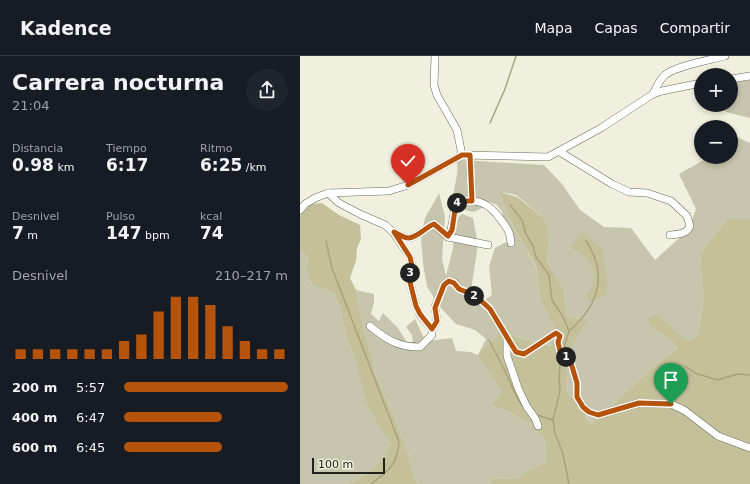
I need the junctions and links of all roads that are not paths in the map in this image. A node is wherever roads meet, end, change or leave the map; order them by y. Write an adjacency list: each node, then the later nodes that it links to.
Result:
1 (435, 56): 8 (street)
2 (725, 56): 6 (street)
3 (750, 76): 4 (street)
4 (738, 78)
5 (694, 84): 6 (street)
6 (653, 94): 7 (street)
7 (560, 152): 9 (street); 15 (street)
8 (462, 155): 9 (street); 10 (street)
9 (470, 155): 11 (street)
10 (328, 193): 12 (street); 13 (street)
11 (472, 201): 14 (street); 16 (street)
12 (300, 210)
13 (394, 232): 14 (street); 19 (street)
14 (448, 236): 17 (street)
15 (670, 236)
16 (511, 243)
17 (488, 244)
18 (370, 326): 19 (street)
19 (432, 329): 20 (street)
20 (507, 338): 21 (street); 22 (street)
21 (538, 426)
22 (750, 448)

